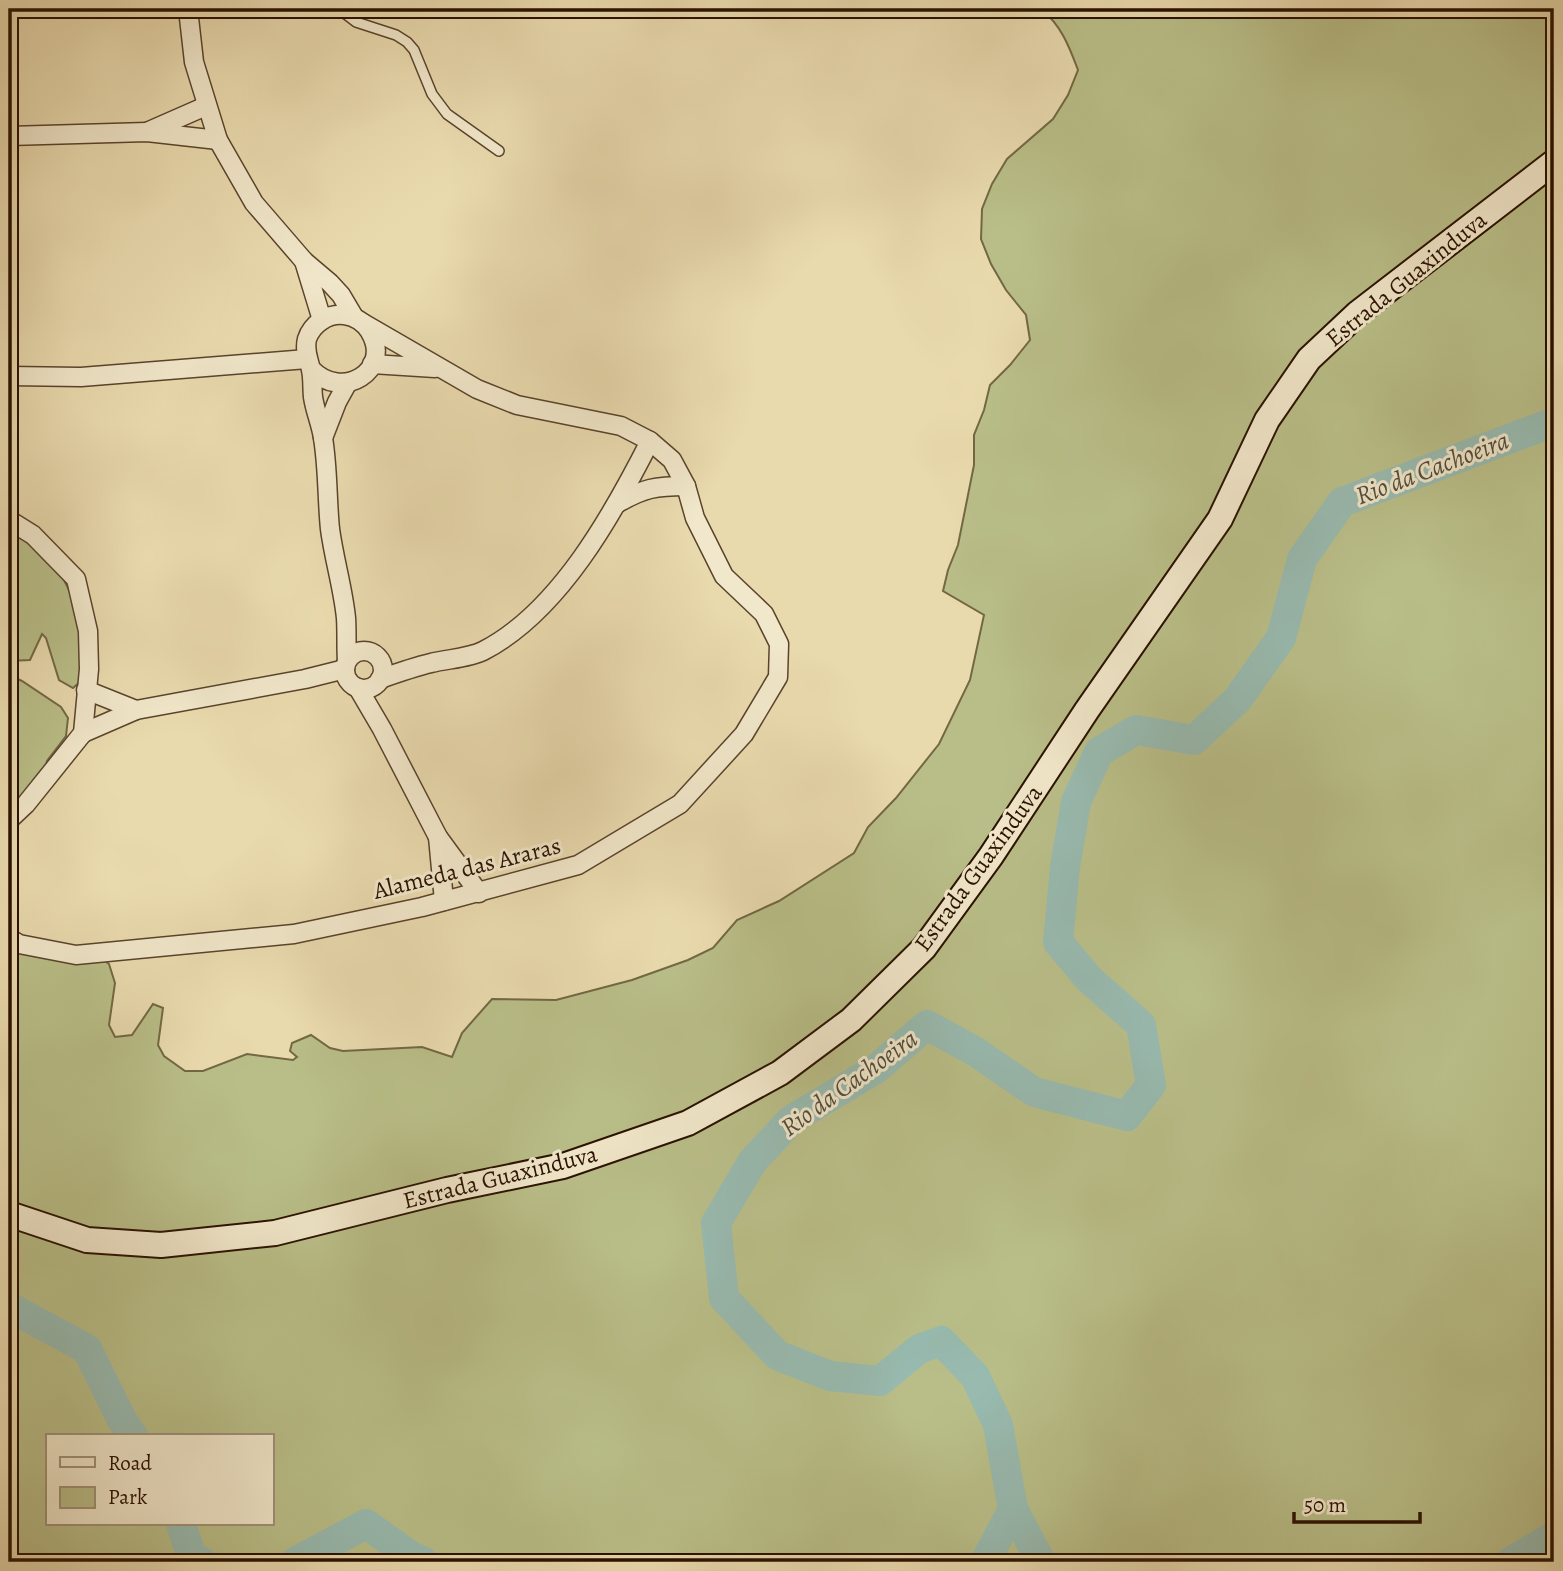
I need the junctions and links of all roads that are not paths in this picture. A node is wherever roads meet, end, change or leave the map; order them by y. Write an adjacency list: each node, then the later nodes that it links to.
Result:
1 (188, 9): 3 (street)
2 (339, 9): 7 (lane)
3 (206, 106): 4 (street); 6 (street)
4 (147, 132): 5 (street); 6 (street)
5 (9, 136)
6 (218, 140): 9 (street)
7 (499, 150)
8 (1554, 162): 31 (street, Estrada Guaxinduva)
9 (304, 261): 10 (street); 11 (street)
10 (322, 320): 11 (street); 12 (street)
11 (358, 320): 13 (street); 14 (street, Alameda das Araras)
12 (309, 364): 15 (street); 16 (street); 17 (street)
13 (372, 364): 14 (street); 16 (street)
14 (439, 368): 18 (street, Alameda das Araras)
15 (9, 376)
16 (347, 384): 17 (street)
17 (323, 438): 22 (street)
18 (650, 440): 19 (street, Alameda das Araras); 20 (street)
19 (686, 486): 20 (street); 28 (street, Alameda das Araras)
20 (618, 503): 22 (street)
21 (9, 520): 23 (street)
22 (363, 673): 24 (street); 27 (street)
23 (86, 690): 24 (street); 25 (street)
24 (136, 709): 25 (street)
25 (83, 733): 26 (street)
26 (9, 820)
27 (438, 837): 28 (street); 29 (street)
28 (479, 892): 29 (street, Alameda das Araras)
29 (444, 901): 30 (street, Alameda das Araras)
30 (9, 938)
31 (9, 1214)

